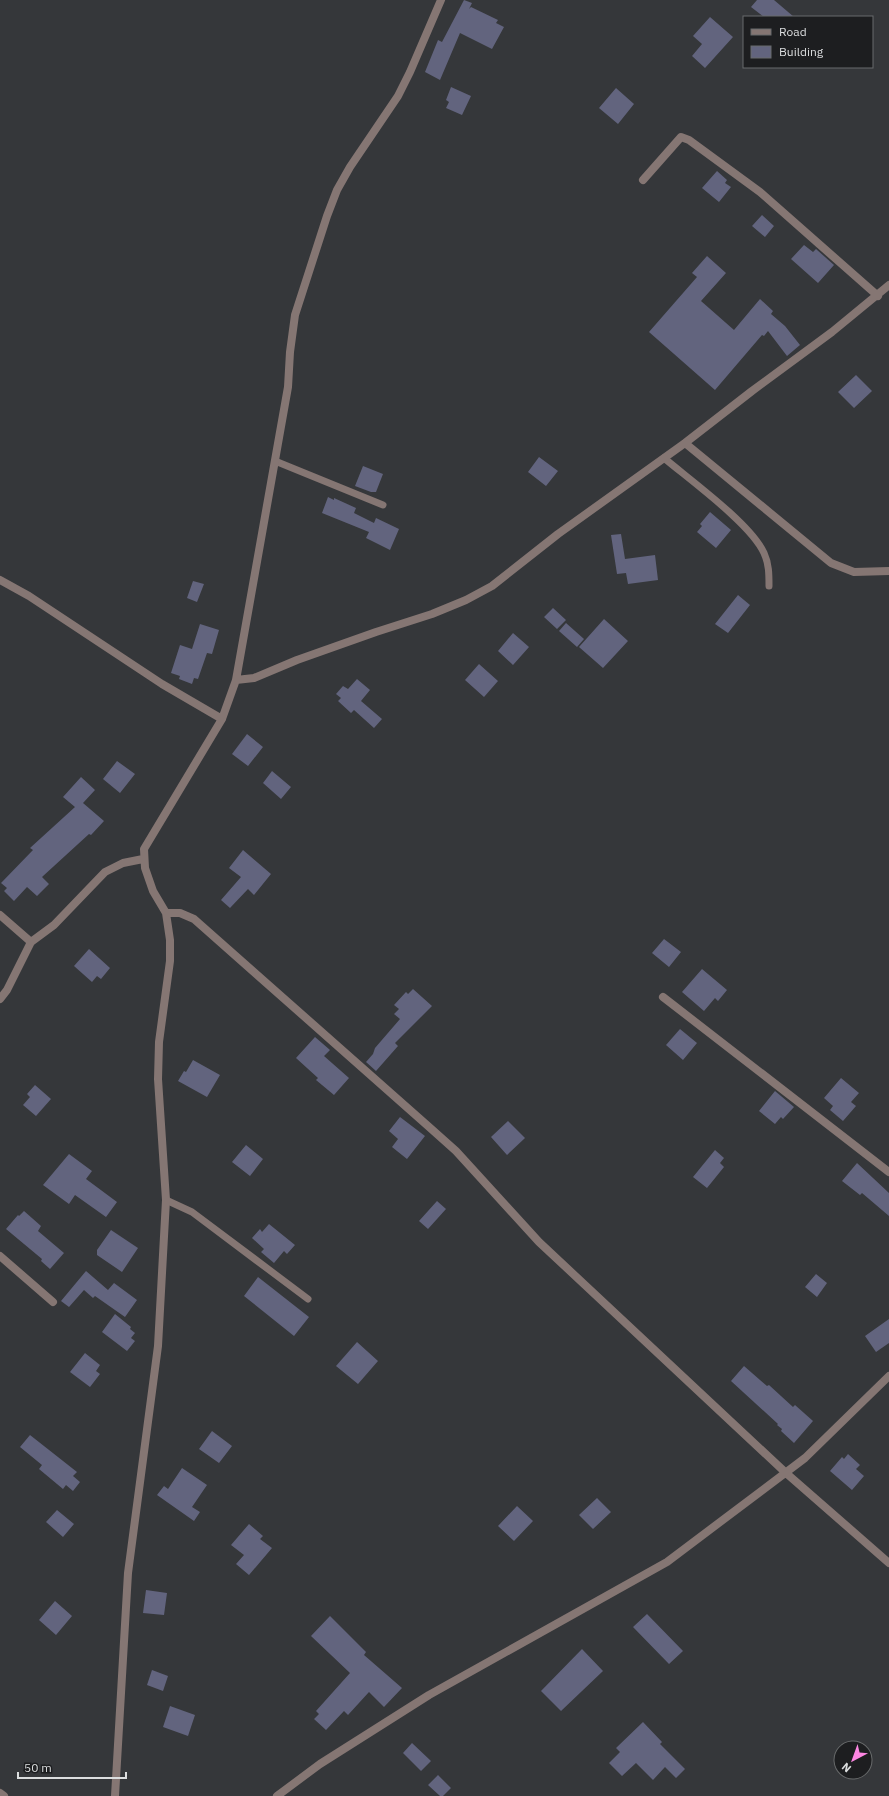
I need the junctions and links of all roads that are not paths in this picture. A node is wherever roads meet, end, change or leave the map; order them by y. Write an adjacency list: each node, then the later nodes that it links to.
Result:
1 (441, 0): 7 (street)
2 (643, 180): 4 (street)
3 (889, 285): 4 (street)
4 (878, 296): 5 (street)
5 (686, 443): 6 (street); 9 (street)
6 (664, 458): 11 (lane); 12 (street)
7 (275, 461): 8 (lane); 12 (street)
8 (383, 505)
9 (889, 571)
10 (0, 580): 13 (street)
11 (769, 586)
12 (236, 680): 13 (street)
13 (222, 718): 14 (street)
14 (143, 859): 15 (street); 17 (street)
15 (166, 913): 21 (street); 26 (street)
16 (0, 914): 17 (street)
17 (31, 942): 19 (street)
18 (663, 997): 20 (street)
19 (0, 999)
20 (889, 1172)
21 (166, 1200): 23 (lane); 30 (street)
22 (0, 1256): 24 (street)
23 (308, 1299)
24 (53, 1302)
25 (889, 1376): 26 (street)
26 (786, 1473): 27 (street); 31 (street)
27 (889, 1563)
28 (0, 1793): 29 (street)
29 (4, 1796)
30 (115, 1796)
31 (278, 1796)

